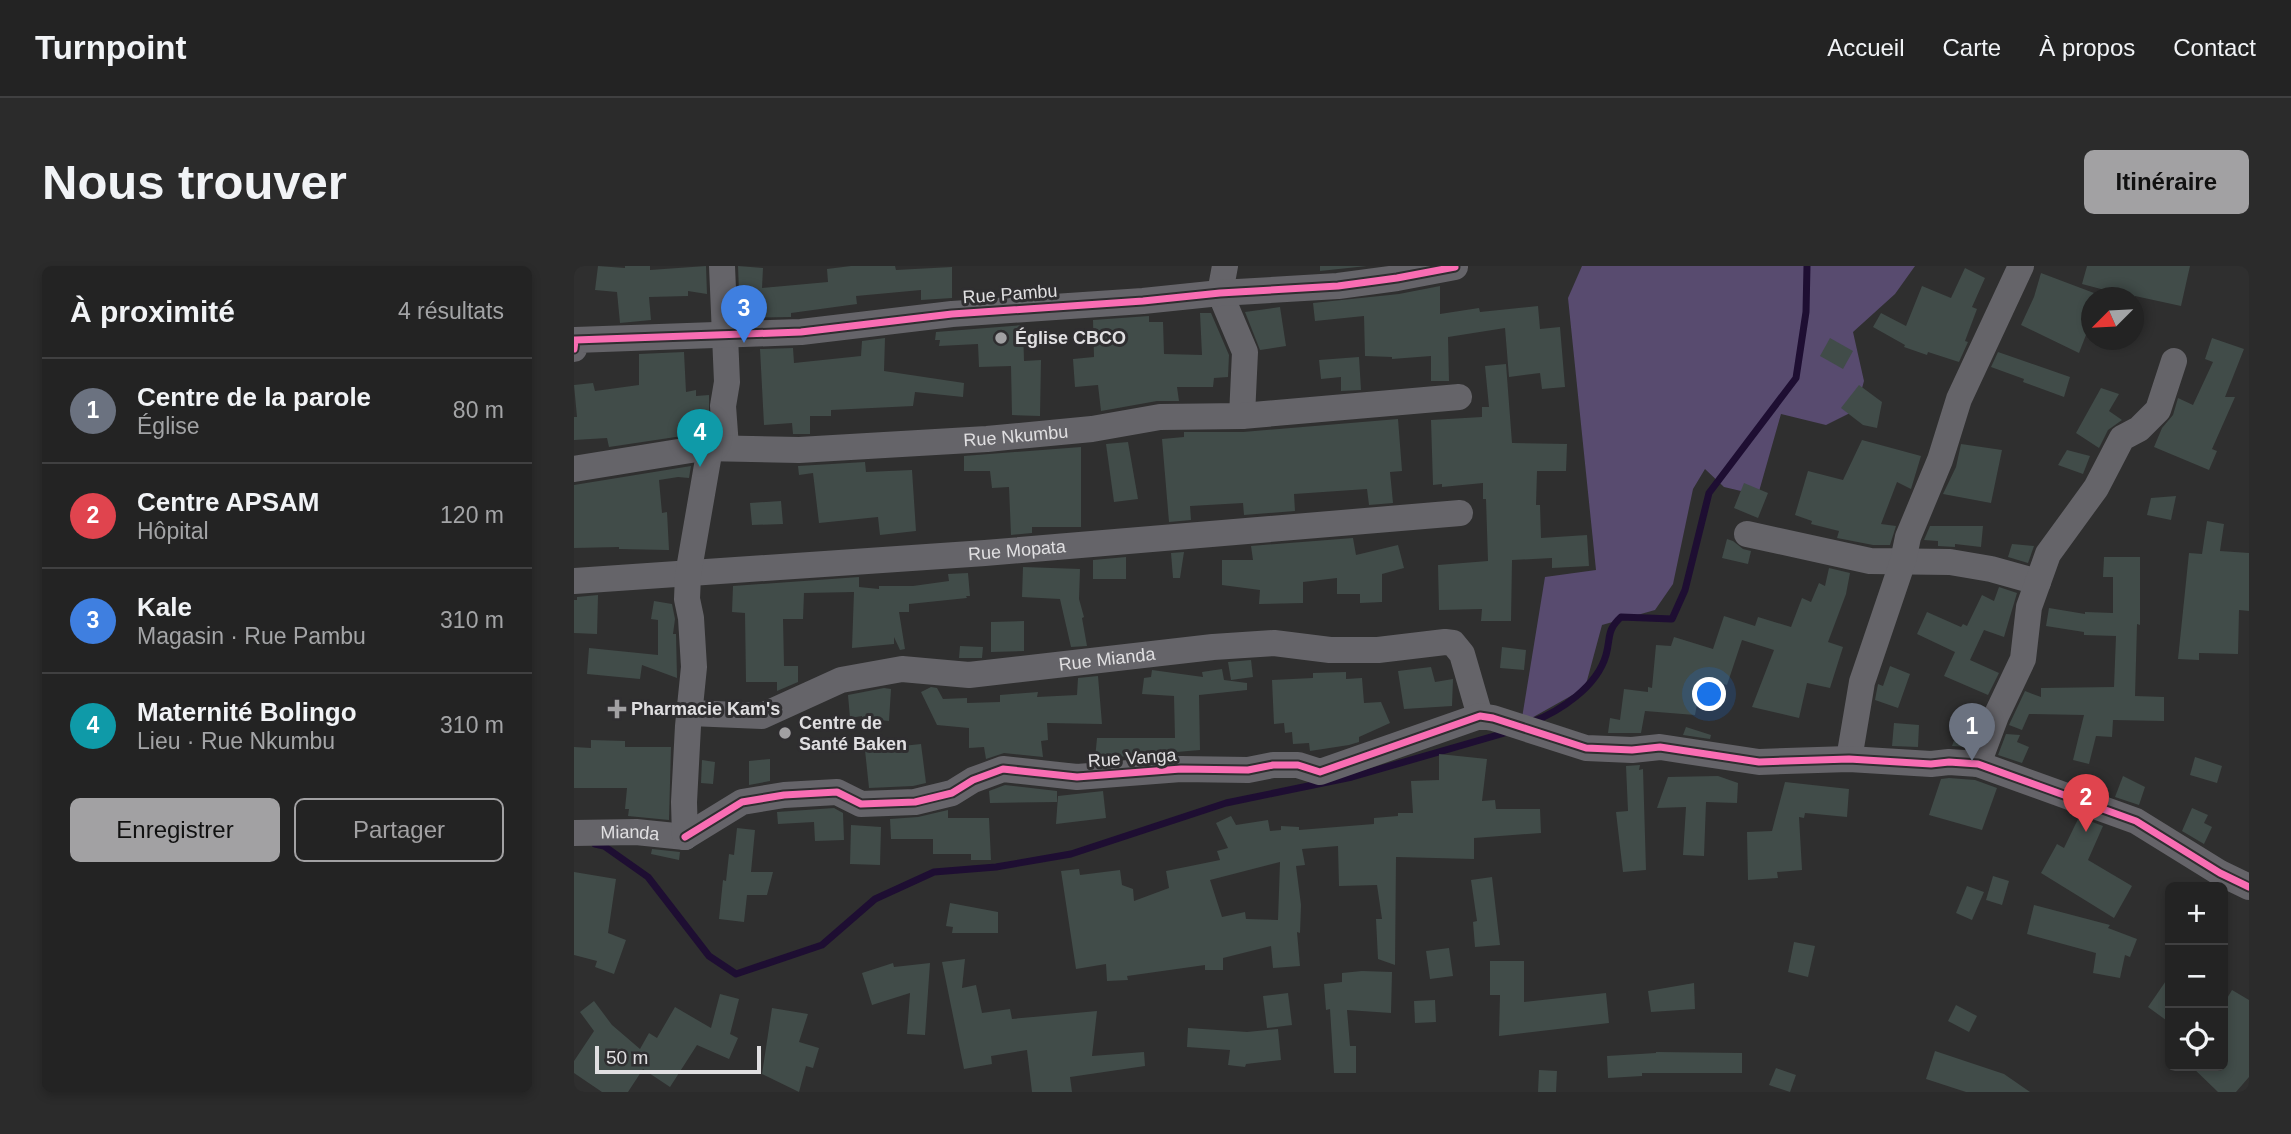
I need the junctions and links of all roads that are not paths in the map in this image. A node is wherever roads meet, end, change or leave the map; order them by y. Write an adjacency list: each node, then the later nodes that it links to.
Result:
1 (722, 266): 6 (street)
2 (1225, 266): 5 (street)
3 (2021, 266): 16 (street)
4 (1455, 267): 5 (street, Rue Pambu)
5 (1220, 293): 6 (street, Rue Pambu); 11 (street)
6 (725, 334): 7 (street, Rue Pambu); 12 (street)
7 (574, 340): 8 (street, Rue Pambu)
8 (574, 349)
9 (2174, 361): 19 (street)
10 (1459, 397): 11 (street, Rue Nkumbu)
11 (1242, 416): 12 (street, Rue Nkumbu)
12 (718, 448): 13 (street, Rue Nkumbu); 17 (street)
13 (574, 469)
14 (1460, 513): 17 (street, Rue Mopata)
15 (1747, 534): 16 (street)
16 (1903, 561): 19 (street); 22 (street)
17 (688, 575): 18 (street, Rue Mopata); 20 (street)
18 (574, 581)
19 (2038, 582): 23 (street)
20 (690, 713): 21 (street, Rue Mianda); 25 (street)
21 (1480, 716): 22 (street); 25 (street, Rue Vanga)
22 (1849, 759): 23 (street)
23 (1978, 764): 26 (street)
24 (574, 832): 25 (street, Mianda)
25 (685, 837)
26 (2249, 887)

